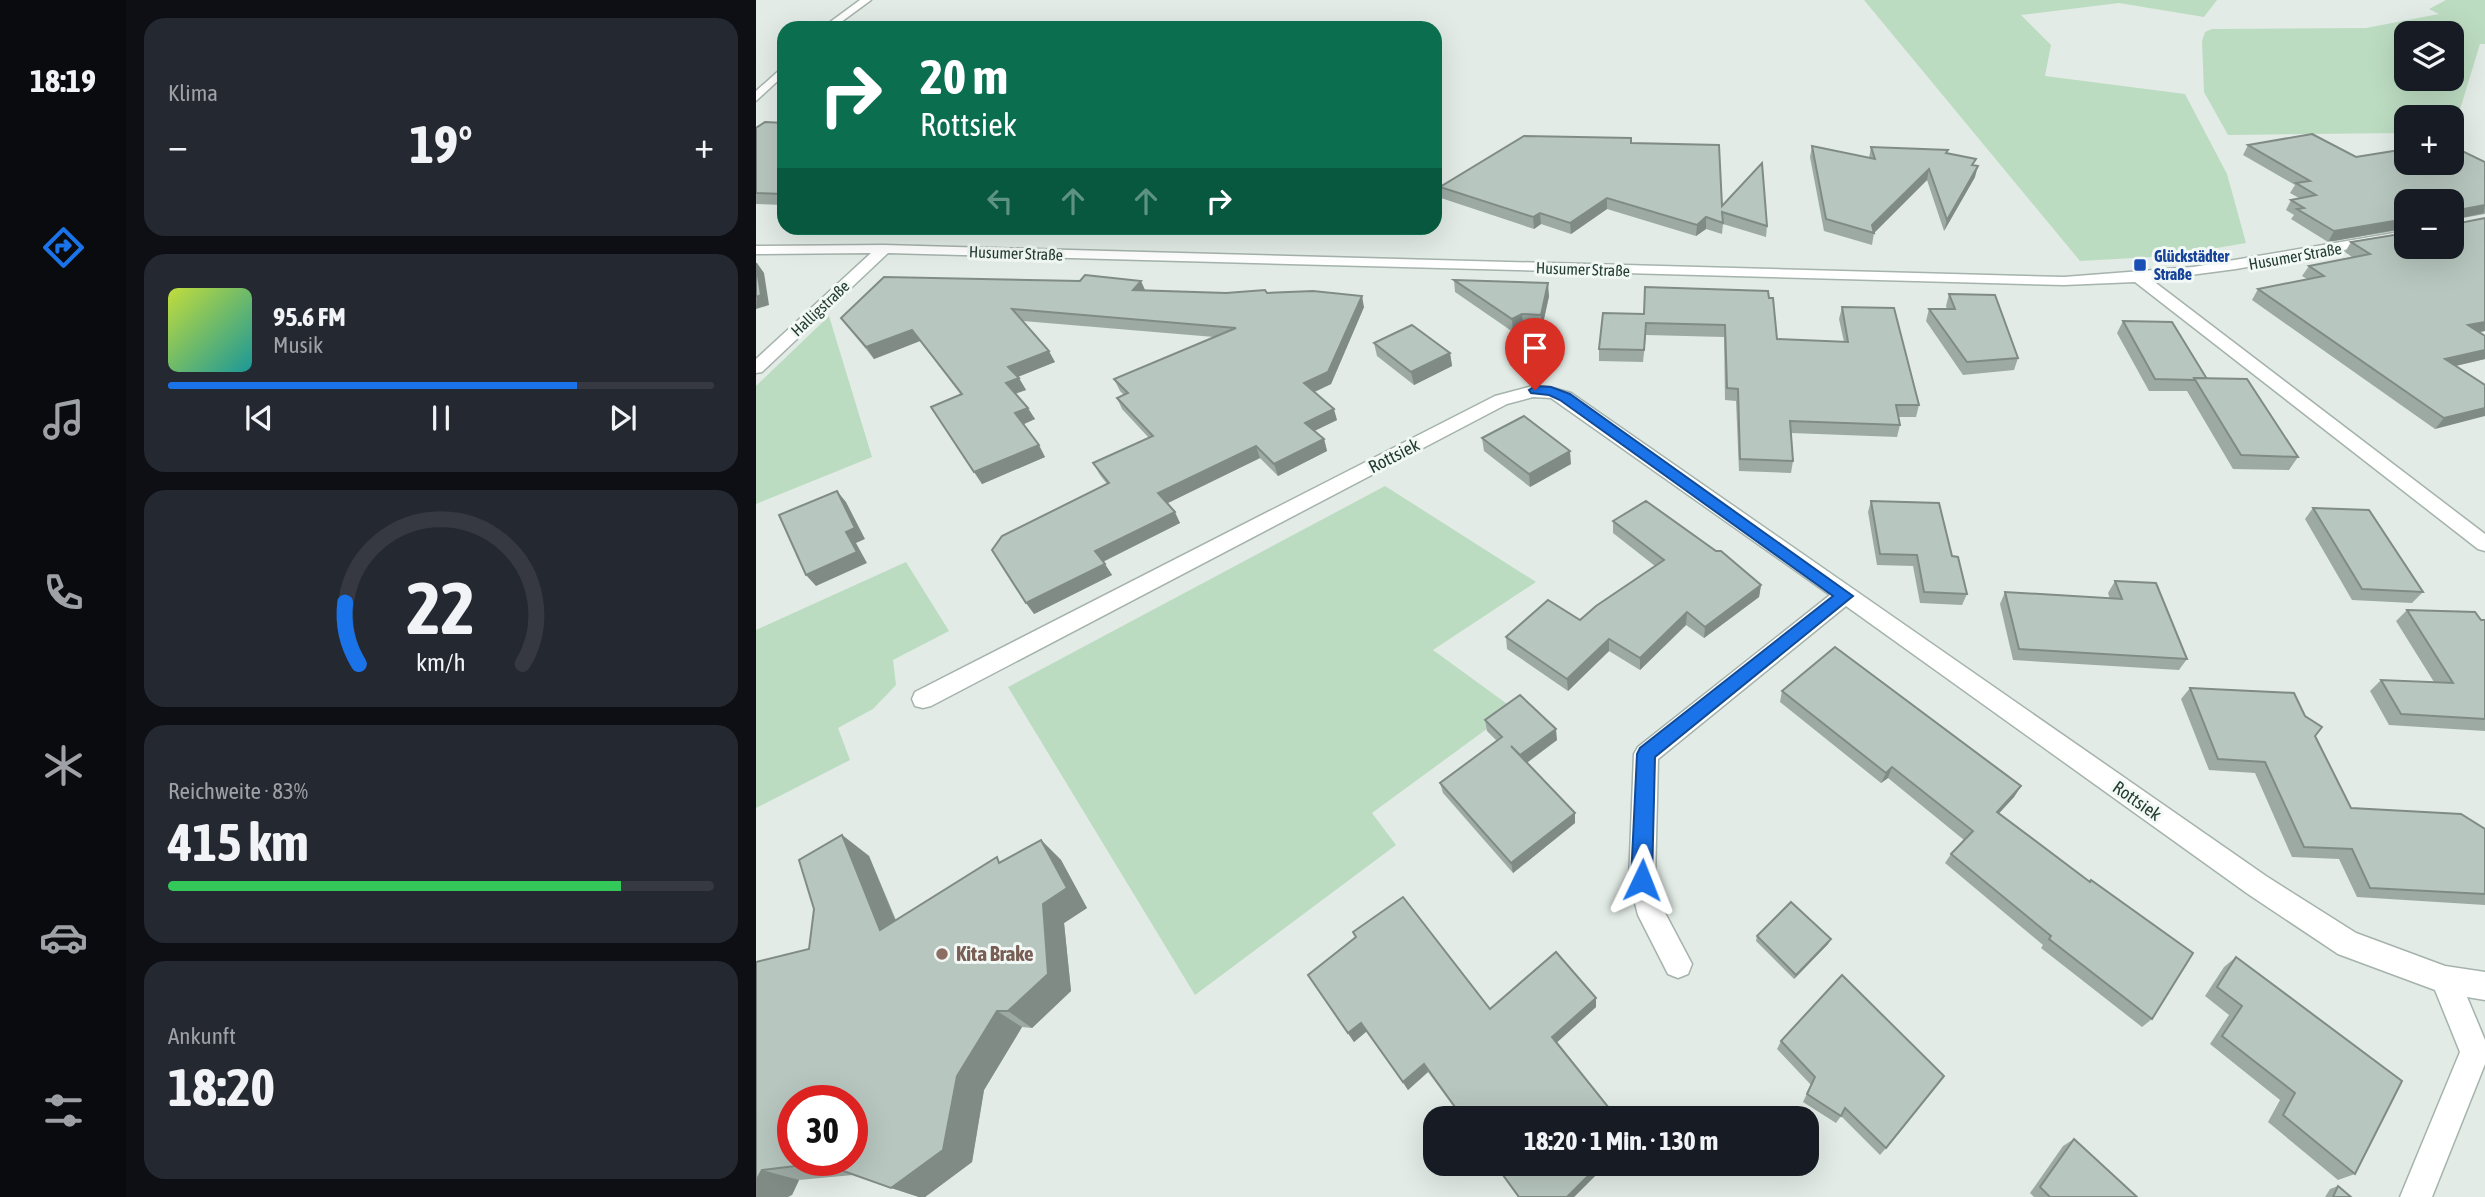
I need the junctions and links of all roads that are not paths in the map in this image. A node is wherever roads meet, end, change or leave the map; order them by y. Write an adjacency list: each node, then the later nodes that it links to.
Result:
1 (866, 0): 2 (street)
2 (837, 21)
3 (777, 76): 4 (street)
4 (756, 98)
5 (2394, 237): 8 (street, Husumer Straße)
6 (884, 249): 7 (street, Husumer Straße); 8 (street, Husumer Straße); 9 (street, Halligstraße)
7 (756, 250)
8 (2138, 277): 10 (street)
9 (756, 368)
10 (2485, 544)
11 (1845, 596): 12 (street, Rottsiek); 13 (street); 14 (street, Rottsiek)
12 (923, 699)
13 (1678, 964)
14 (2445, 980): 15 (street, Rottsiek); 16 (street)
15 (2485, 986)
16 (2416, 1197)

